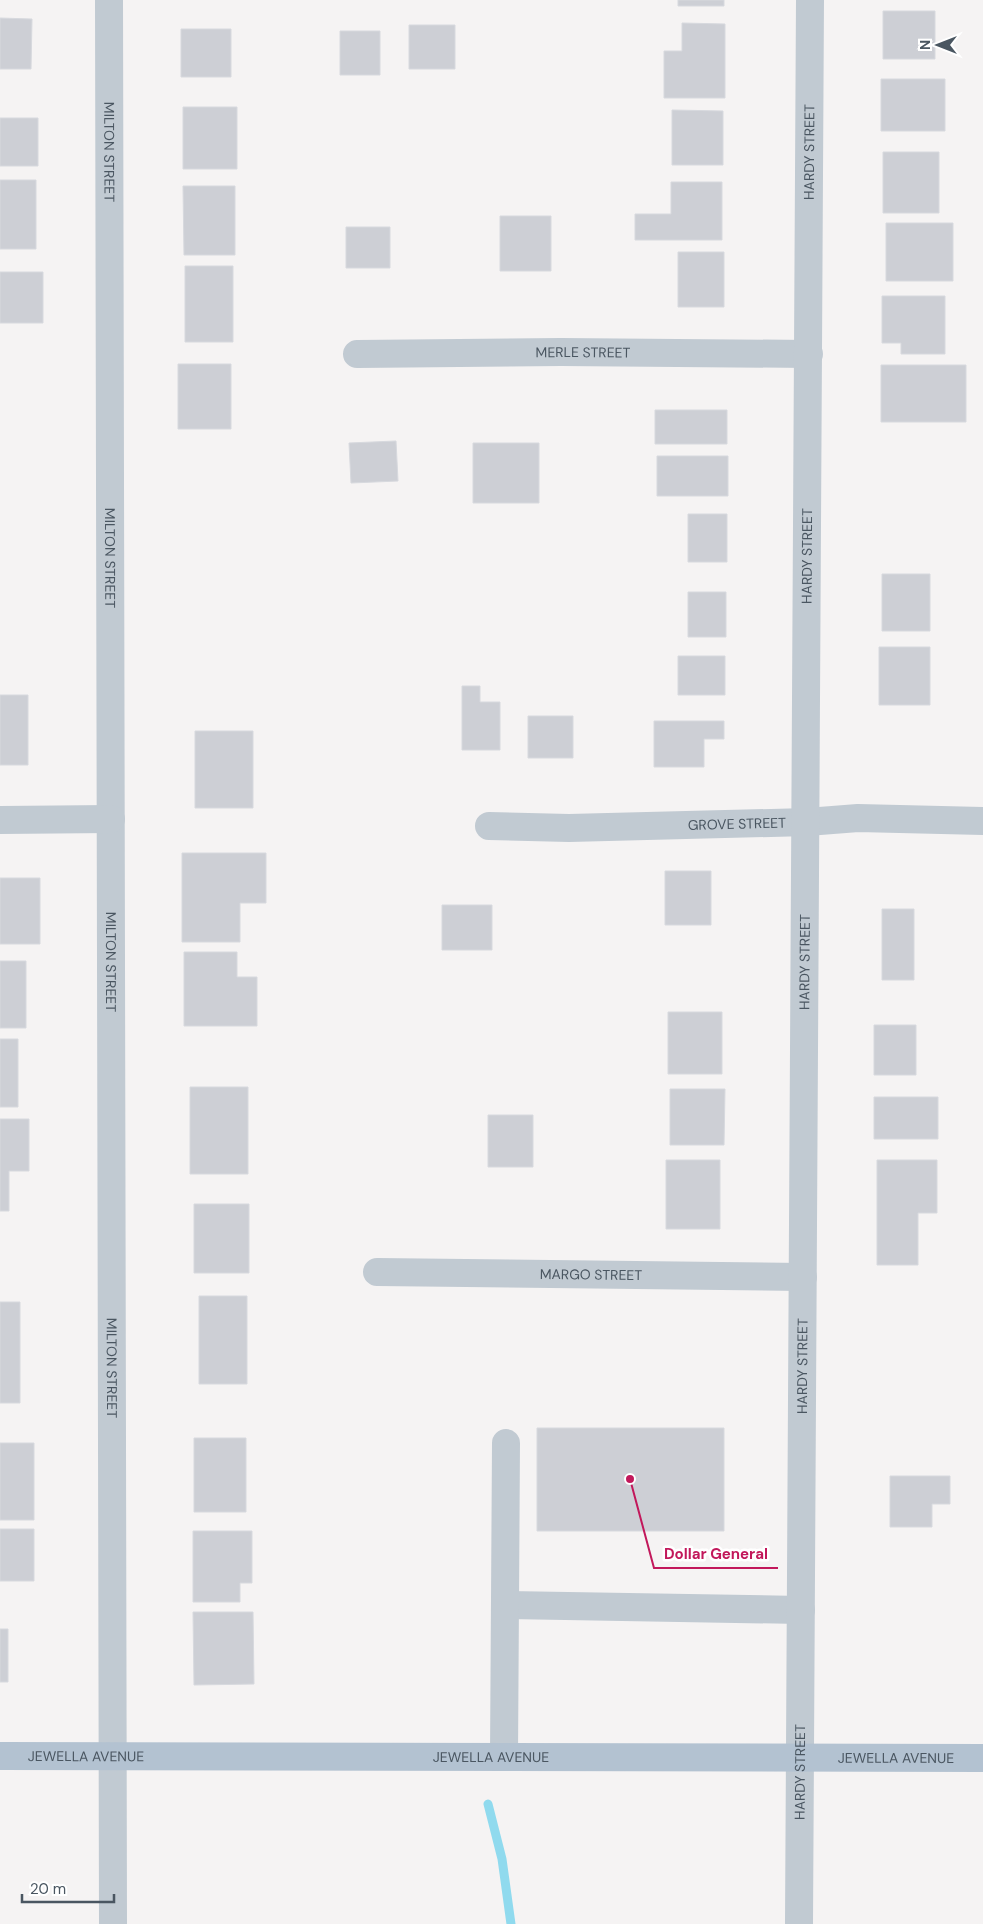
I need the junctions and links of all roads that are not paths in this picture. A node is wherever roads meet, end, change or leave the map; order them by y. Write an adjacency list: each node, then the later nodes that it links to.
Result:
1 (109, 0): 6 (street, MILTON STREET)
2 (810, 0): 4 (street, HARDY STREET)
3 (357, 354): 4 (street, MERLE STREET)
4 (809, 354): 8 (street, HARDY STREET)
5 (0, 820): 6 (street)
6 (111, 820): 16 (street, MILTON STREET)
7 (983, 821): 8 (street, GROVE STREET)
8 (806, 822): 9 (street, GROVE STREET); 11 (street, HARDY STREET)
9 (489, 826)
10 (378, 1272): 11 (street, MARGO STREET)
11 (803, 1277): 14 (street, HARDY STREET)
12 (506, 1443): 13 (street)
13 (505, 1605): 14 (street); 17 (street)
14 (801, 1610): 18 (street, HARDY STREET)
15 (0, 1756): 16 (main road, JEWELLA AVENUE)
16 (113, 1756): 17 (main road, JEWELLA AVENUE); 20 (street, MILTON STREET)
17 (504, 1756): 18 (main road, JEWELLA AVENUE)
18 (800, 1757): 19 (main road, JEWELLA AVENUE); 21 (street, HARDY STREET)
19 (983, 1758)
20 (113, 1924)
21 (799, 1924)

